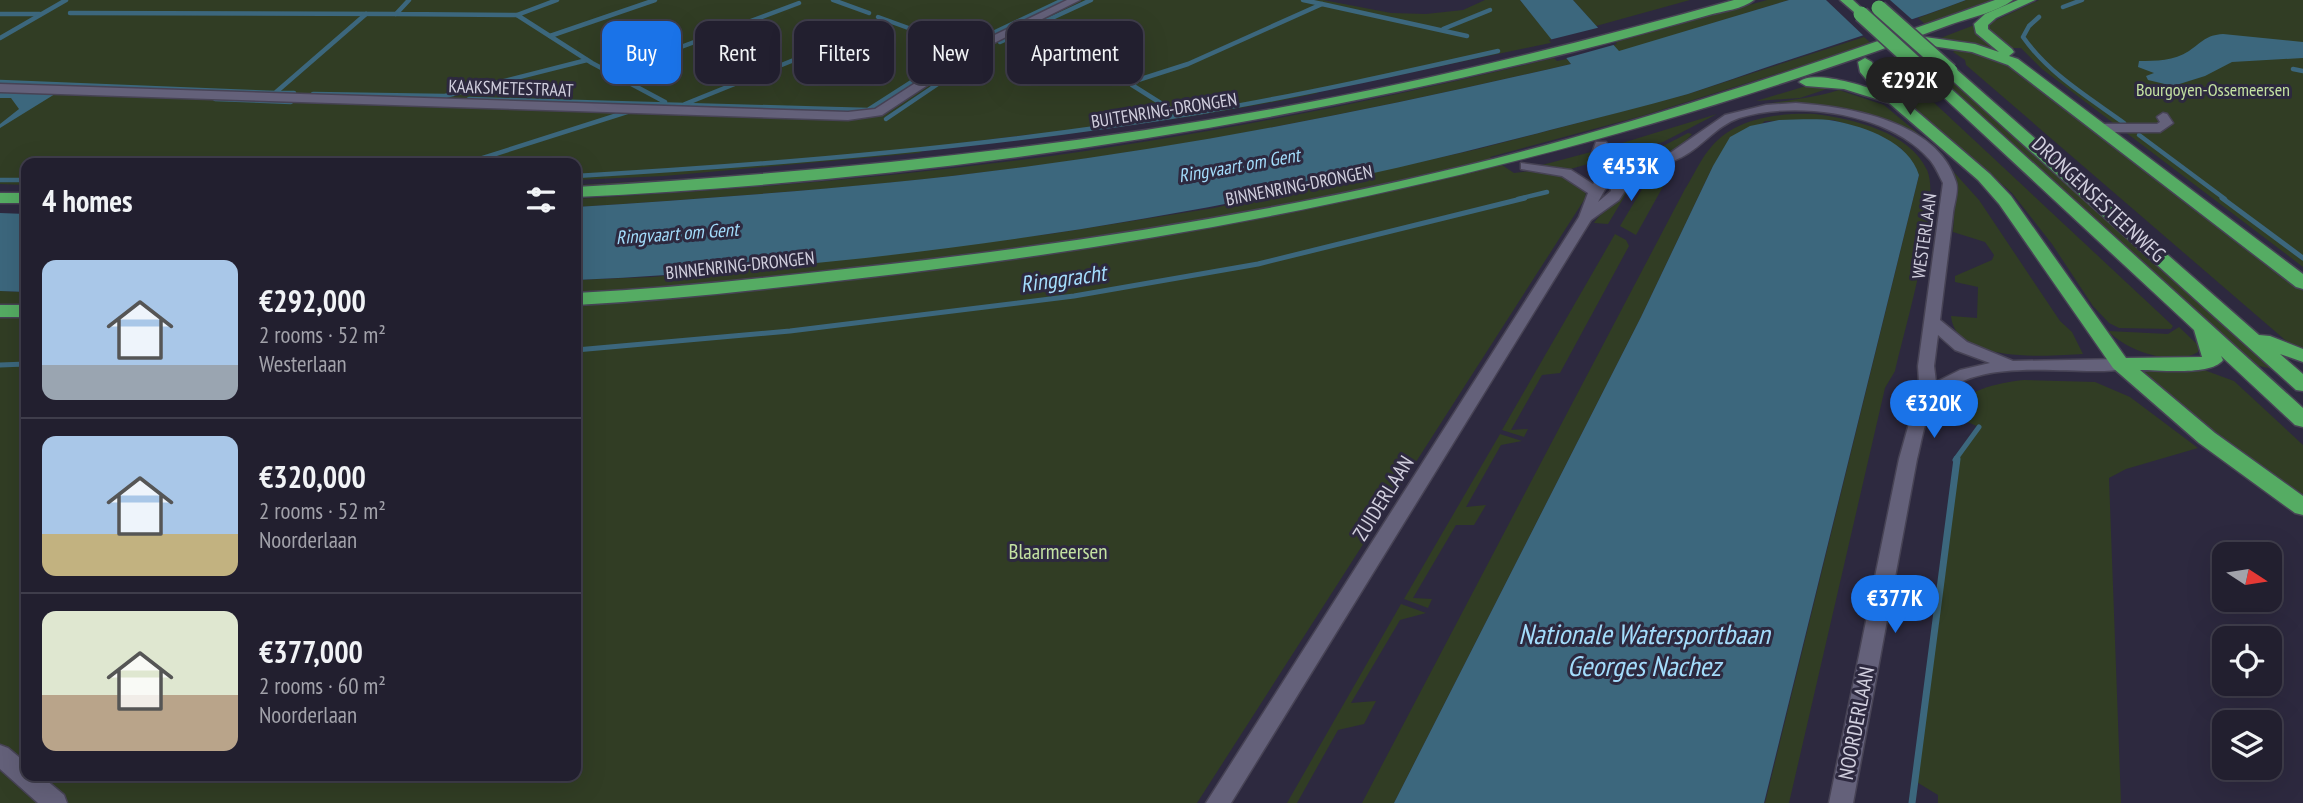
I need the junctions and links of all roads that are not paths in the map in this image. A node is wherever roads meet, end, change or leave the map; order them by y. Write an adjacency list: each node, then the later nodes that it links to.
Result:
1 (1075, 0): 14 (street, KAAKSMETESTRAAT)
2 (1722, 0): 9 (highway)
3 (1748, 0): 9 (highway, BUITENRING-DRONGEN)
4 (1846, 0): 32 (highway, DRONGENSESTEENWEG, bridge)
5 (2007, 0): 25 (highway, BINNENRING-DRONGEN)
6 (2029, 0): 8 (highway)
7 (1875, 4): 33 (highway, DRONGENSESTEENWEG, bridge)
8 (1990, 17): 10 (highway); 12 (highway)
9 (1627, 34): 22 (highway, BUITENRING-DRONGEN)
10 (1925, 41): 11 (highway); 12 (highway)
11 (1865, 62): 13 (highway); 16 (highway)
12 (2032, 75): 17 (highway)
13 (1806, 82): 16 (highway); 18 (highway)
14 (0, 88)
15 (2163, 117): 17 (street)
16 (1916, 119): 35 (highway)
17 (2101, 128): 27 (highway)
18 (1601, 145): 19 (highway); 20 (street)
19 (1526, 166): 21 (street); 25 (highway)
20 (1612, 173): 21 (street); 26 (street, ZUIDERLAAN); 31 (street, WESTERLAAN)
21 (1593, 190): 26 (street, ZUIDERLAAN)
22 (581, 192)
23 (0, 198): 24 (highway)
24 (21, 198)
25 (1304, 206): 28 (highway, BINNENRING-DRONGEN)
26 (1586, 217): 45 (street, ZUIDERLAAN)
27 (2303, 283)
28 (581, 299)
29 (0, 312): 30 (highway)
30 (21, 312)
31 (1932, 320): 36 (street); 38 (street, WESTERLAAN)
32 (2198, 324): 35 (highway); 39 (highway, DRONGENSESTEENWEG)
33 (2245, 333): 34 (highway); 37 (highway, DRONGENSESTEENWEG)
34 (2303, 356)
35 (2120, 364): 36 (street); 40 (highway)
36 (2012, 367): 38 (street)
37 (2303, 384)
38 (1929, 398): 46 (street, NOORDERLAAN)
39 (2303, 420)
40 (2303, 508)
41 (0, 755): 42 (street)
42 (21, 773)
43 (30, 781): 44 (street)
44 (55, 803)
45 (1219, 803)
46 (1841, 803)

